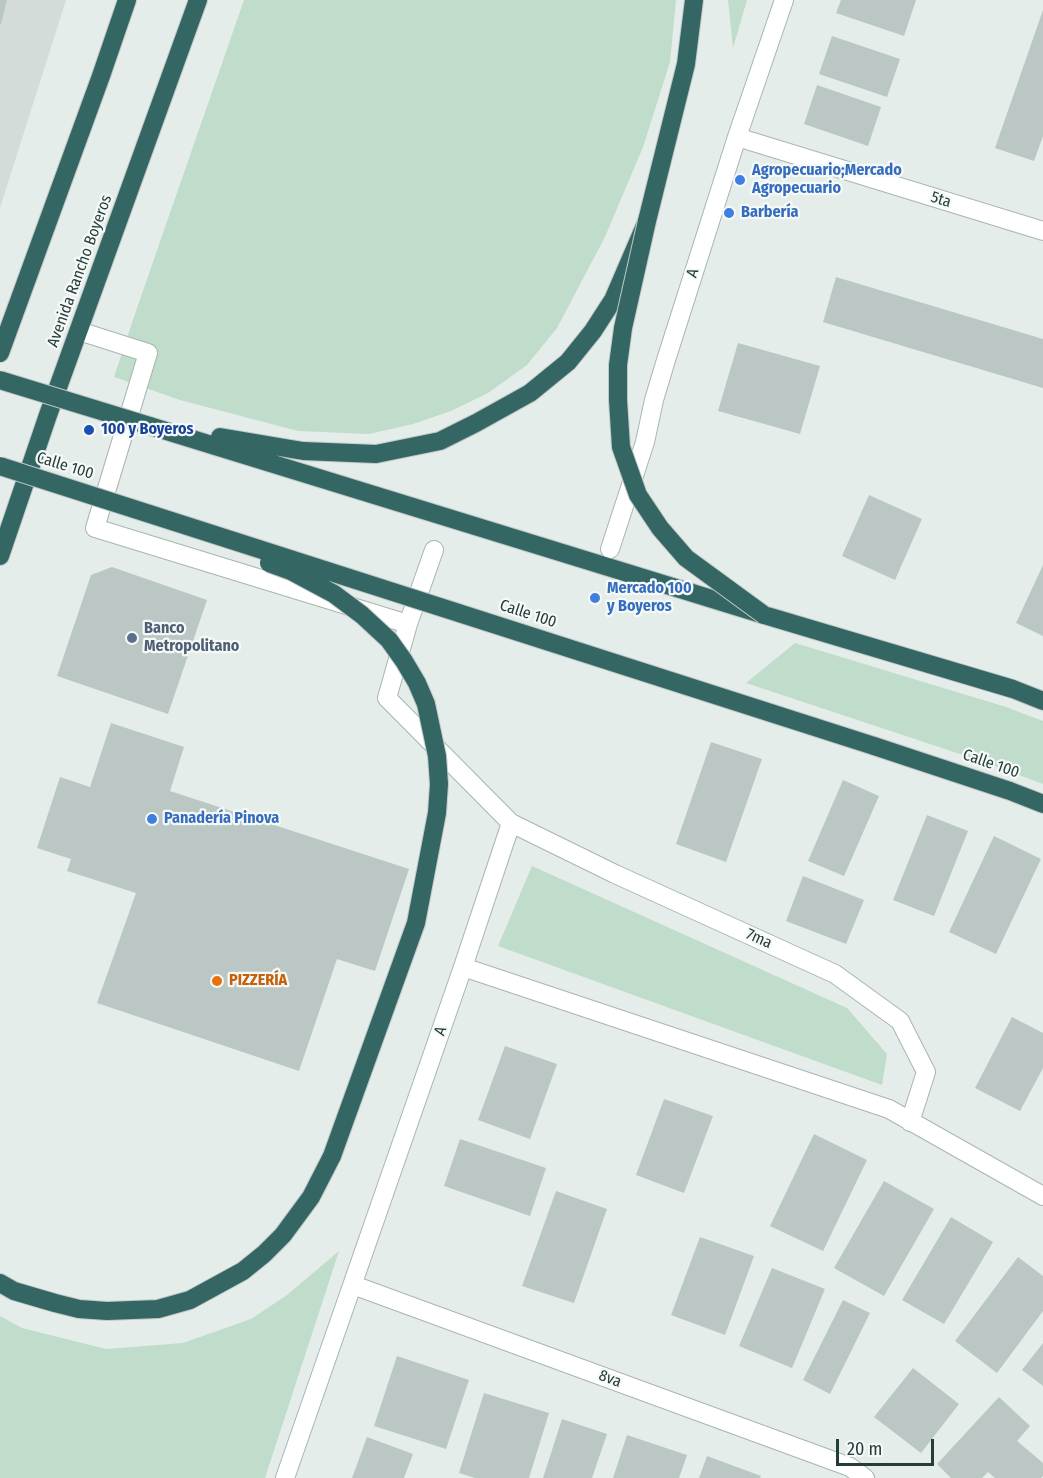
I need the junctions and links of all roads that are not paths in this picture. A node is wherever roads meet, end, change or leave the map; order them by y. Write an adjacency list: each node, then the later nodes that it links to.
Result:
1 (119, 0): 6 (highway)
2 (127, 0): 6 (highway)
3 (198, 0): 10 (highway, Avenida Rancho Boyeros)
4 (694, 0): 8 (highway)
5 (784, 0): 7 (street, A)
6 (101, 76): 11 (highway)
7 (737, 137): 9 (street, 5ta); 16 (street, A)
8 (647, 221): 13 (highway, bridge); 19 (highway, bridge)
9 (1043, 231)
10 (80, 331): 18 (highway, Avenida Rancho Boyeros); 20 (street)
11 (0, 353)
12 (0, 380): 13 (highway, bridge)
13 (150, 426): 19 (highway, bridge)
14 (0, 466): 15 (highway, Calle 100, bridge)
15 (128, 506): 22 (highway, Calle 100, bridge); 27 (highway, bridge)
16 (610, 549)
17 (434, 550): 20 (street)
18 (0, 556)
19 (764, 615): 21 (highway)
20 (408, 624): 23 (street)
21 (1043, 701)
22 (1043, 804)
23 (511, 823): 24 (street, A); 25 (street, 7ma)
24 (463, 967): 25 (street); 28 (street, A)
25 (910, 1122): 26 (street)
26 (1043, 1196)
27 (0, 1283)
28 (352, 1285): 29 (street, A); 30 (street, 8va)
29 (285, 1478)
30 (865, 1478)

